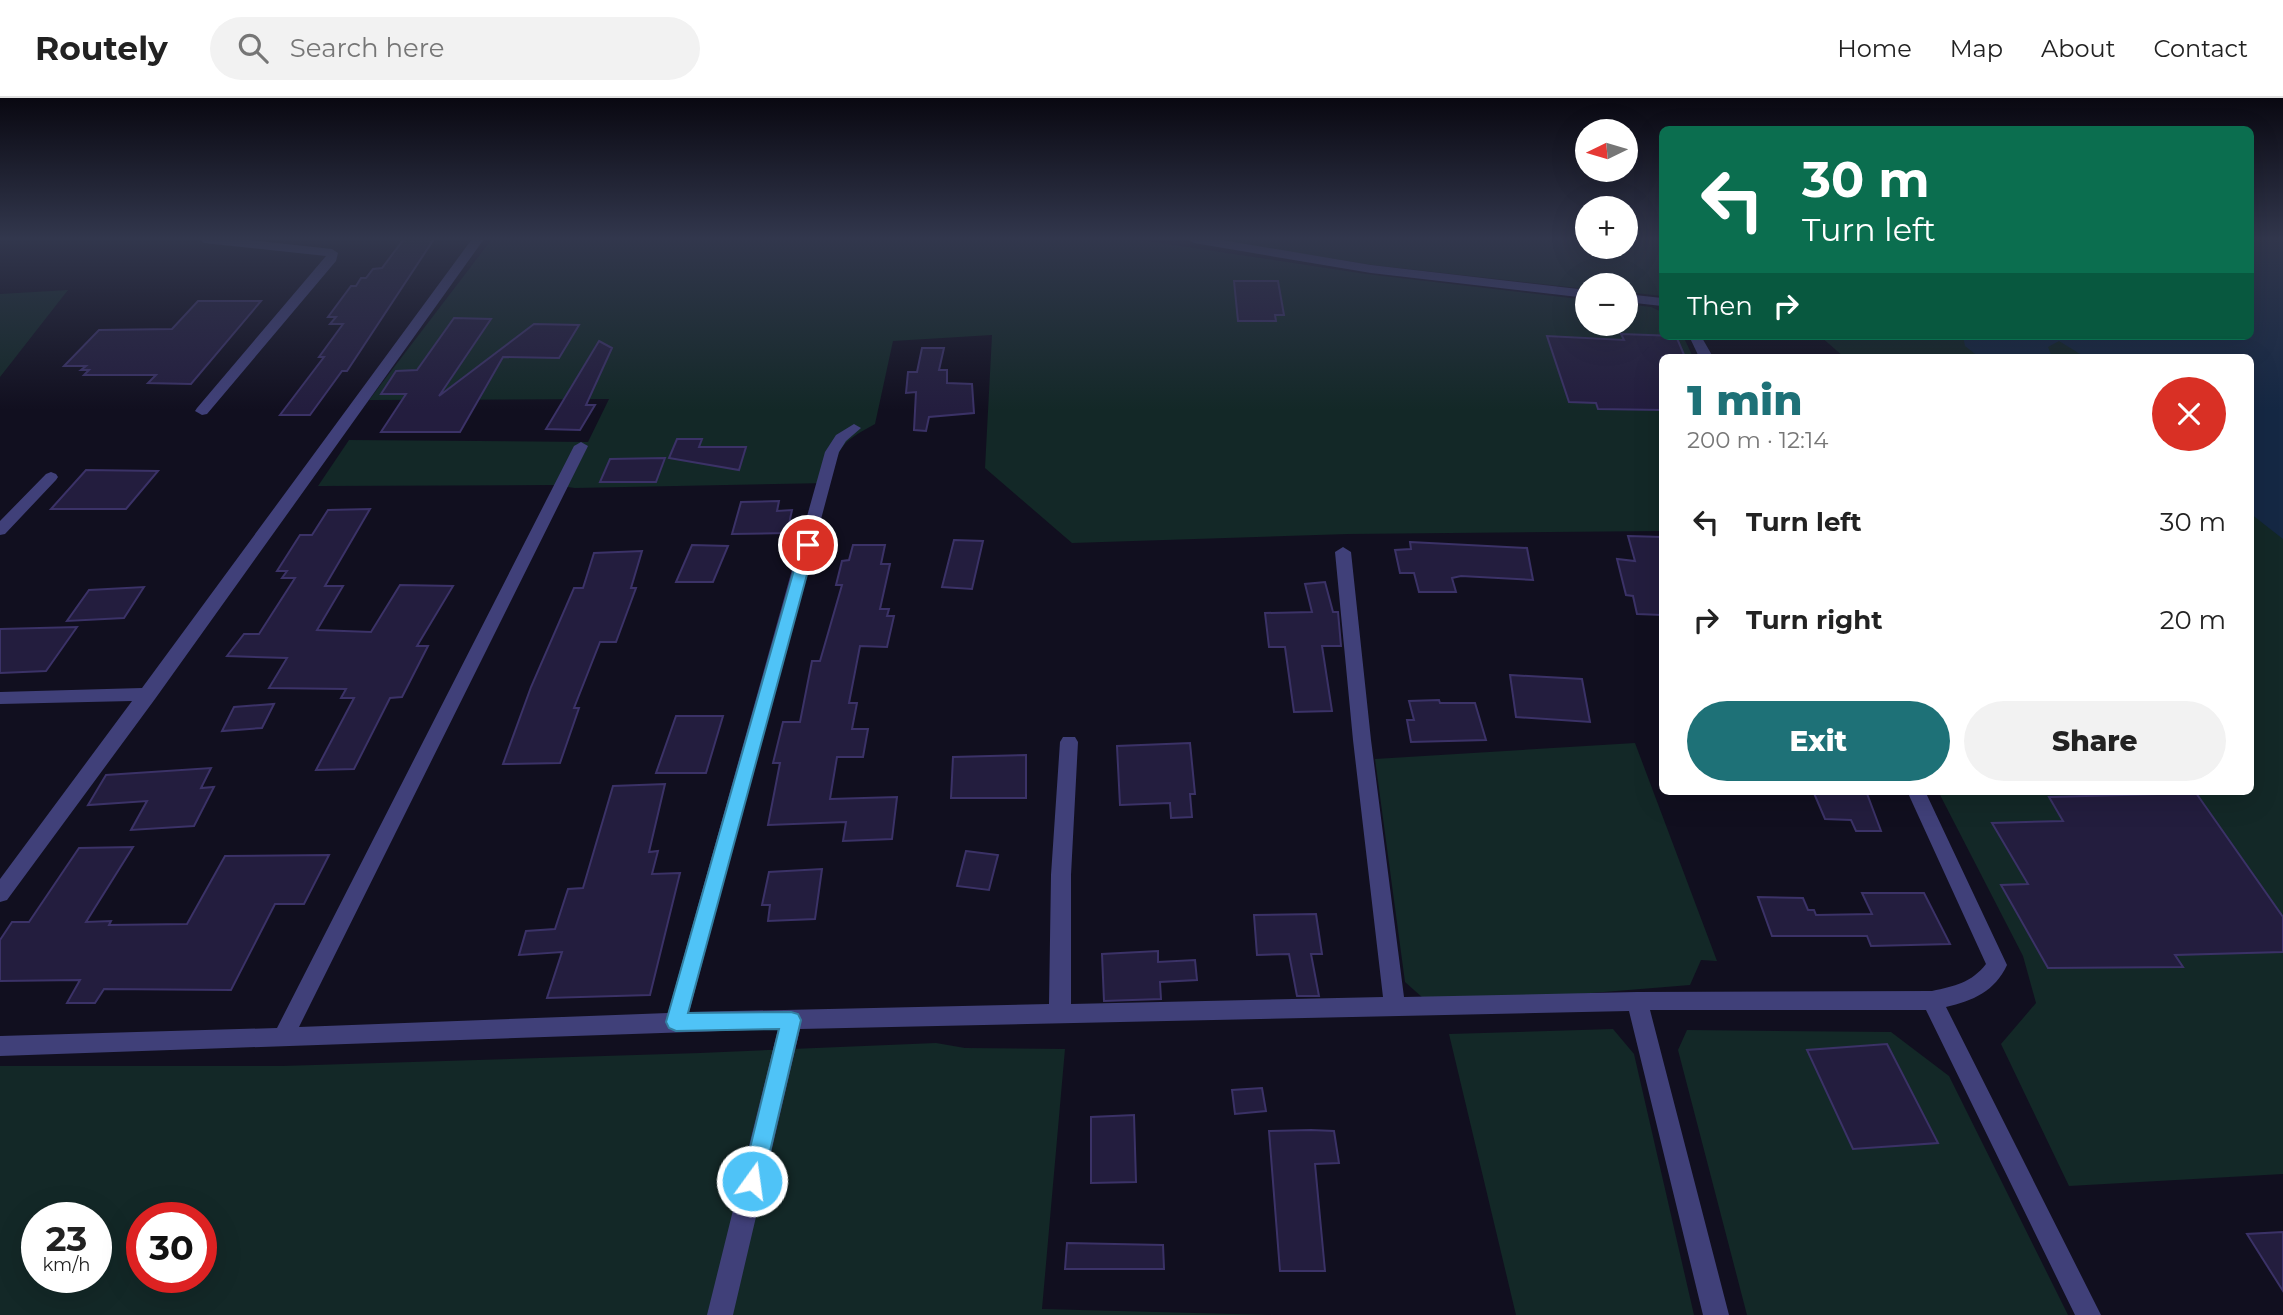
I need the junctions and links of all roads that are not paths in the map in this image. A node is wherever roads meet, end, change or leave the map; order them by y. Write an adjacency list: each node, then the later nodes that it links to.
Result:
1 (300, 296): 5 (street)
2 (436, 296): 11 (street)
3 (1638, 299): 4 (street)
4 (1659, 302)
5 (202, 411)
6 (854, 428): 21 (street)
7 (580, 446): 22 (street)
8 (51, 477): 9 (street)
9 (0, 530)
10 (1343, 552): 18 (street)
11 (149, 694): 12 (street); 15 (street)
12 (0, 698)
13 (1069, 742): 19 (street)
14 (1918, 795): 16 (street)
15 (0, 894)
16 (1932, 1000): 17 (street); 26 (street)
17 (1637, 1001): 18 (street); 25 (street)
18 (1395, 1006): 19 (street)
19 (1060, 1015): 20 (street)
20 (791, 1020): 21 (street); 24 (street)
21 (676, 1022): 22 (street)
22 (283, 1038): 23 (street)
23 (0, 1046)
24 (720, 1315)
25 (1716, 1315)
26 (2088, 1315)

